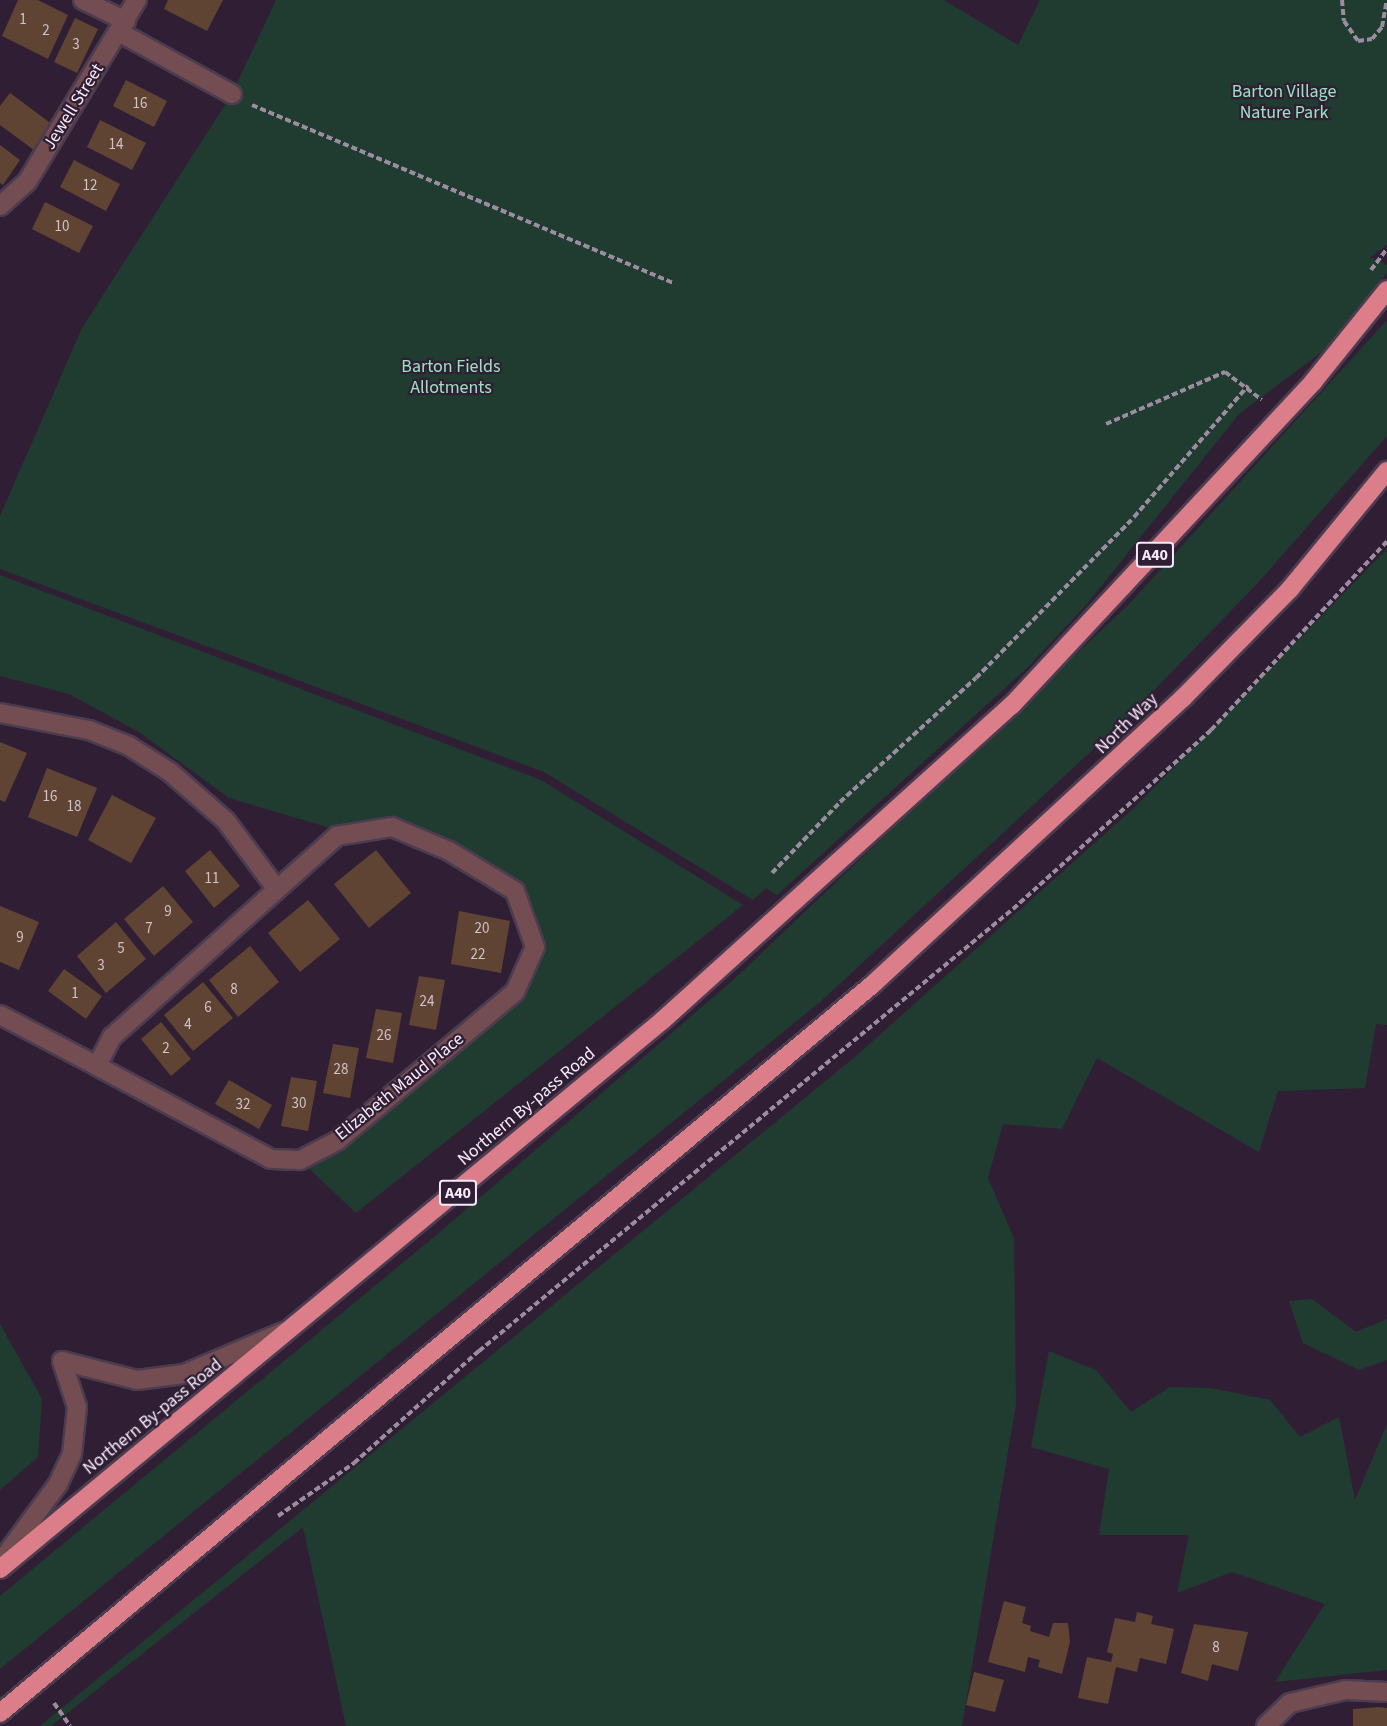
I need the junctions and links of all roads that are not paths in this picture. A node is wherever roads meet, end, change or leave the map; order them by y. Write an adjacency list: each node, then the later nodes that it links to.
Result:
1 (83, 0): 3 (street)
2 (137, 0): 3 (street, Jewell Street)
3 (123, 27): 4 (street); 5 (street, Jewell Street)
4 (232, 94)
5 (0, 206)
6 (1387, 290): 12 (highway, Northern By-pass Road / A40)
7 (1387, 471): 16 (highway, North Way)
8 (0, 713): 9 (street)
9 (276, 888): 11 (street, Elizabeth Maud Place); 11 (street, Elizabeth Maud Place)
10 (0, 1016): 11 (street)
11 (97, 1066)
12 (300, 1325): 13 (street); 14 (highway, Northern By-pass Road / A40)
13 (0, 1563)
14 (0, 1569)
15 (1387, 1692): 17 (street)
16 (0, 1713)
17 (1266, 1724)

